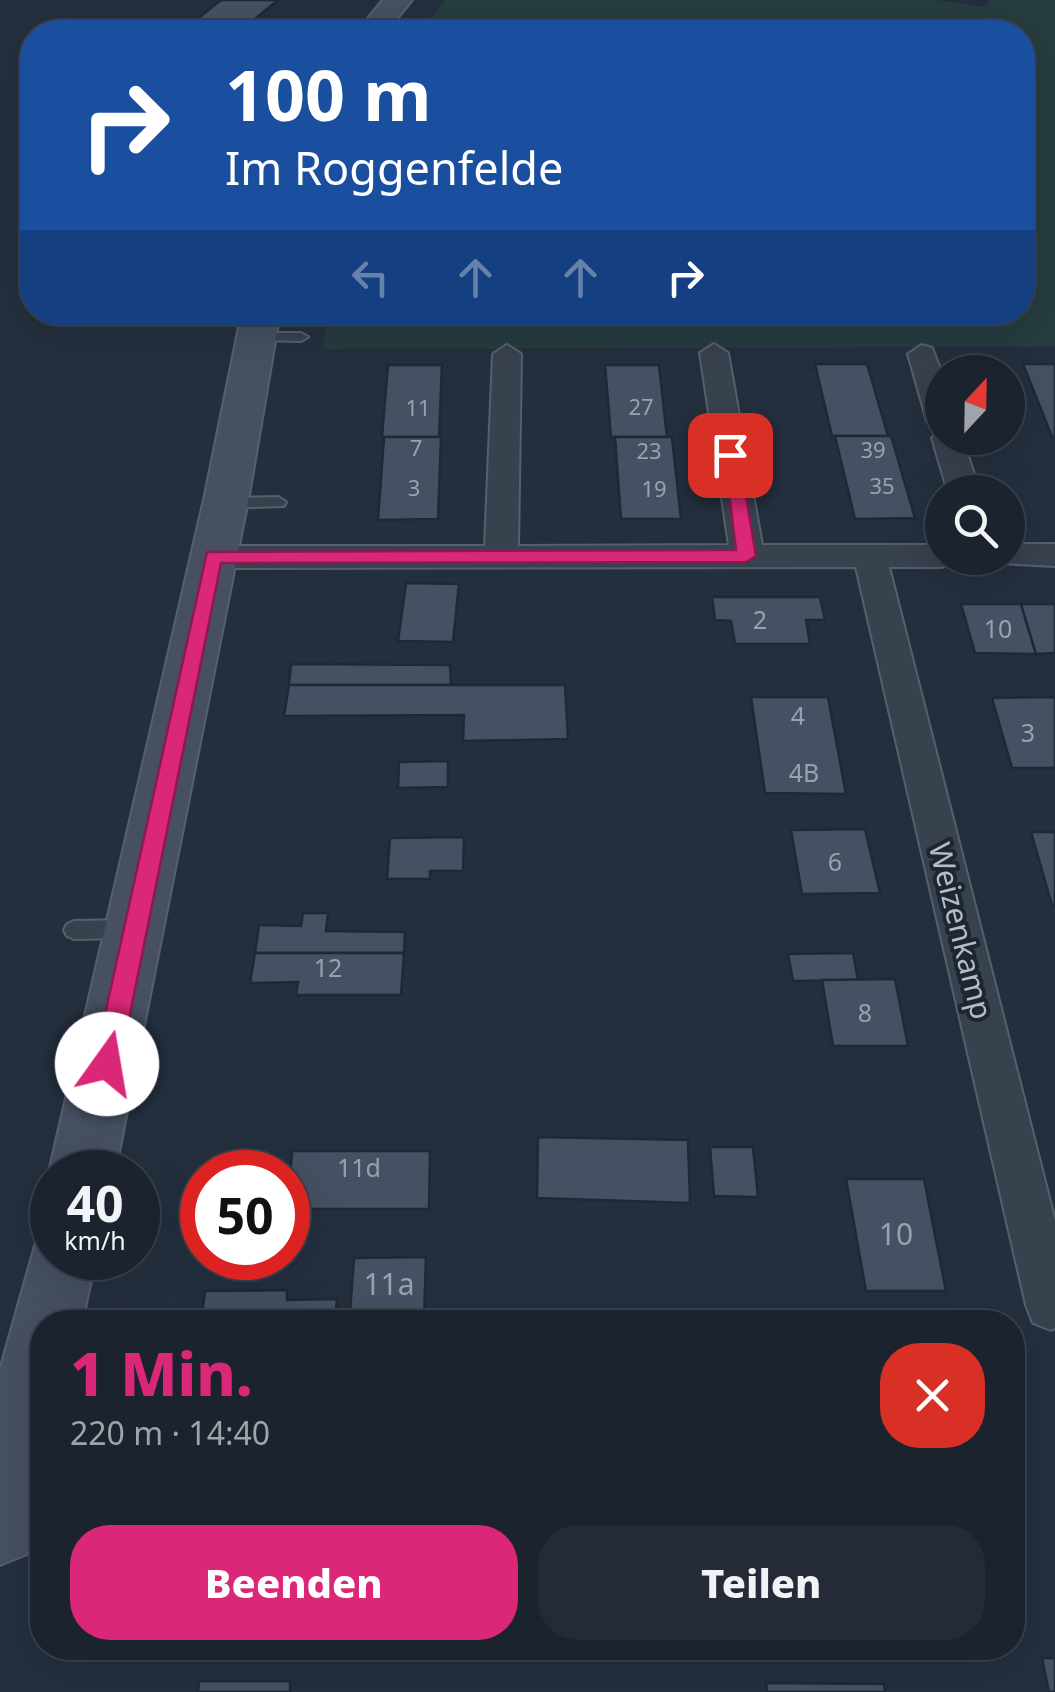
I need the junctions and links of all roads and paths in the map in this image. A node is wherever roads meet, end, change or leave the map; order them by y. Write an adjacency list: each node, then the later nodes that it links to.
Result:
1 (398, 0): 2 (main road)
2 (381, 20)
3 (258, 325): 4 (lane); 10 (main road)
4 (302, 337)
5 (507, 354): 16 (street)
6 (714, 354): 13 (street)
7 (922, 354): 8 (street)
8 (925, 364)
9 (278, 502): 10 (lane)
10 (226, 503): 15 (main road)
11 (1025, 555): 12 (street)
12 (1055, 555)
13 (746, 556): 16 (street); 17 (street)
14 (925, 556): 17 (street)
15 (213, 557): 16 (street); 18 (main road)
16 (501, 557)
17 (870, 557): 22 (street, Weizenkamp)
18 (136, 928): 19 (lane); 20 (main road)
19 (74, 930)
20 (87, 1150)
21 (57, 1280): 23 (main road)
22 (1051, 1305)
23 (50, 1310)
24 (30, 1396): 25 (main road)
25 (0, 1527)

